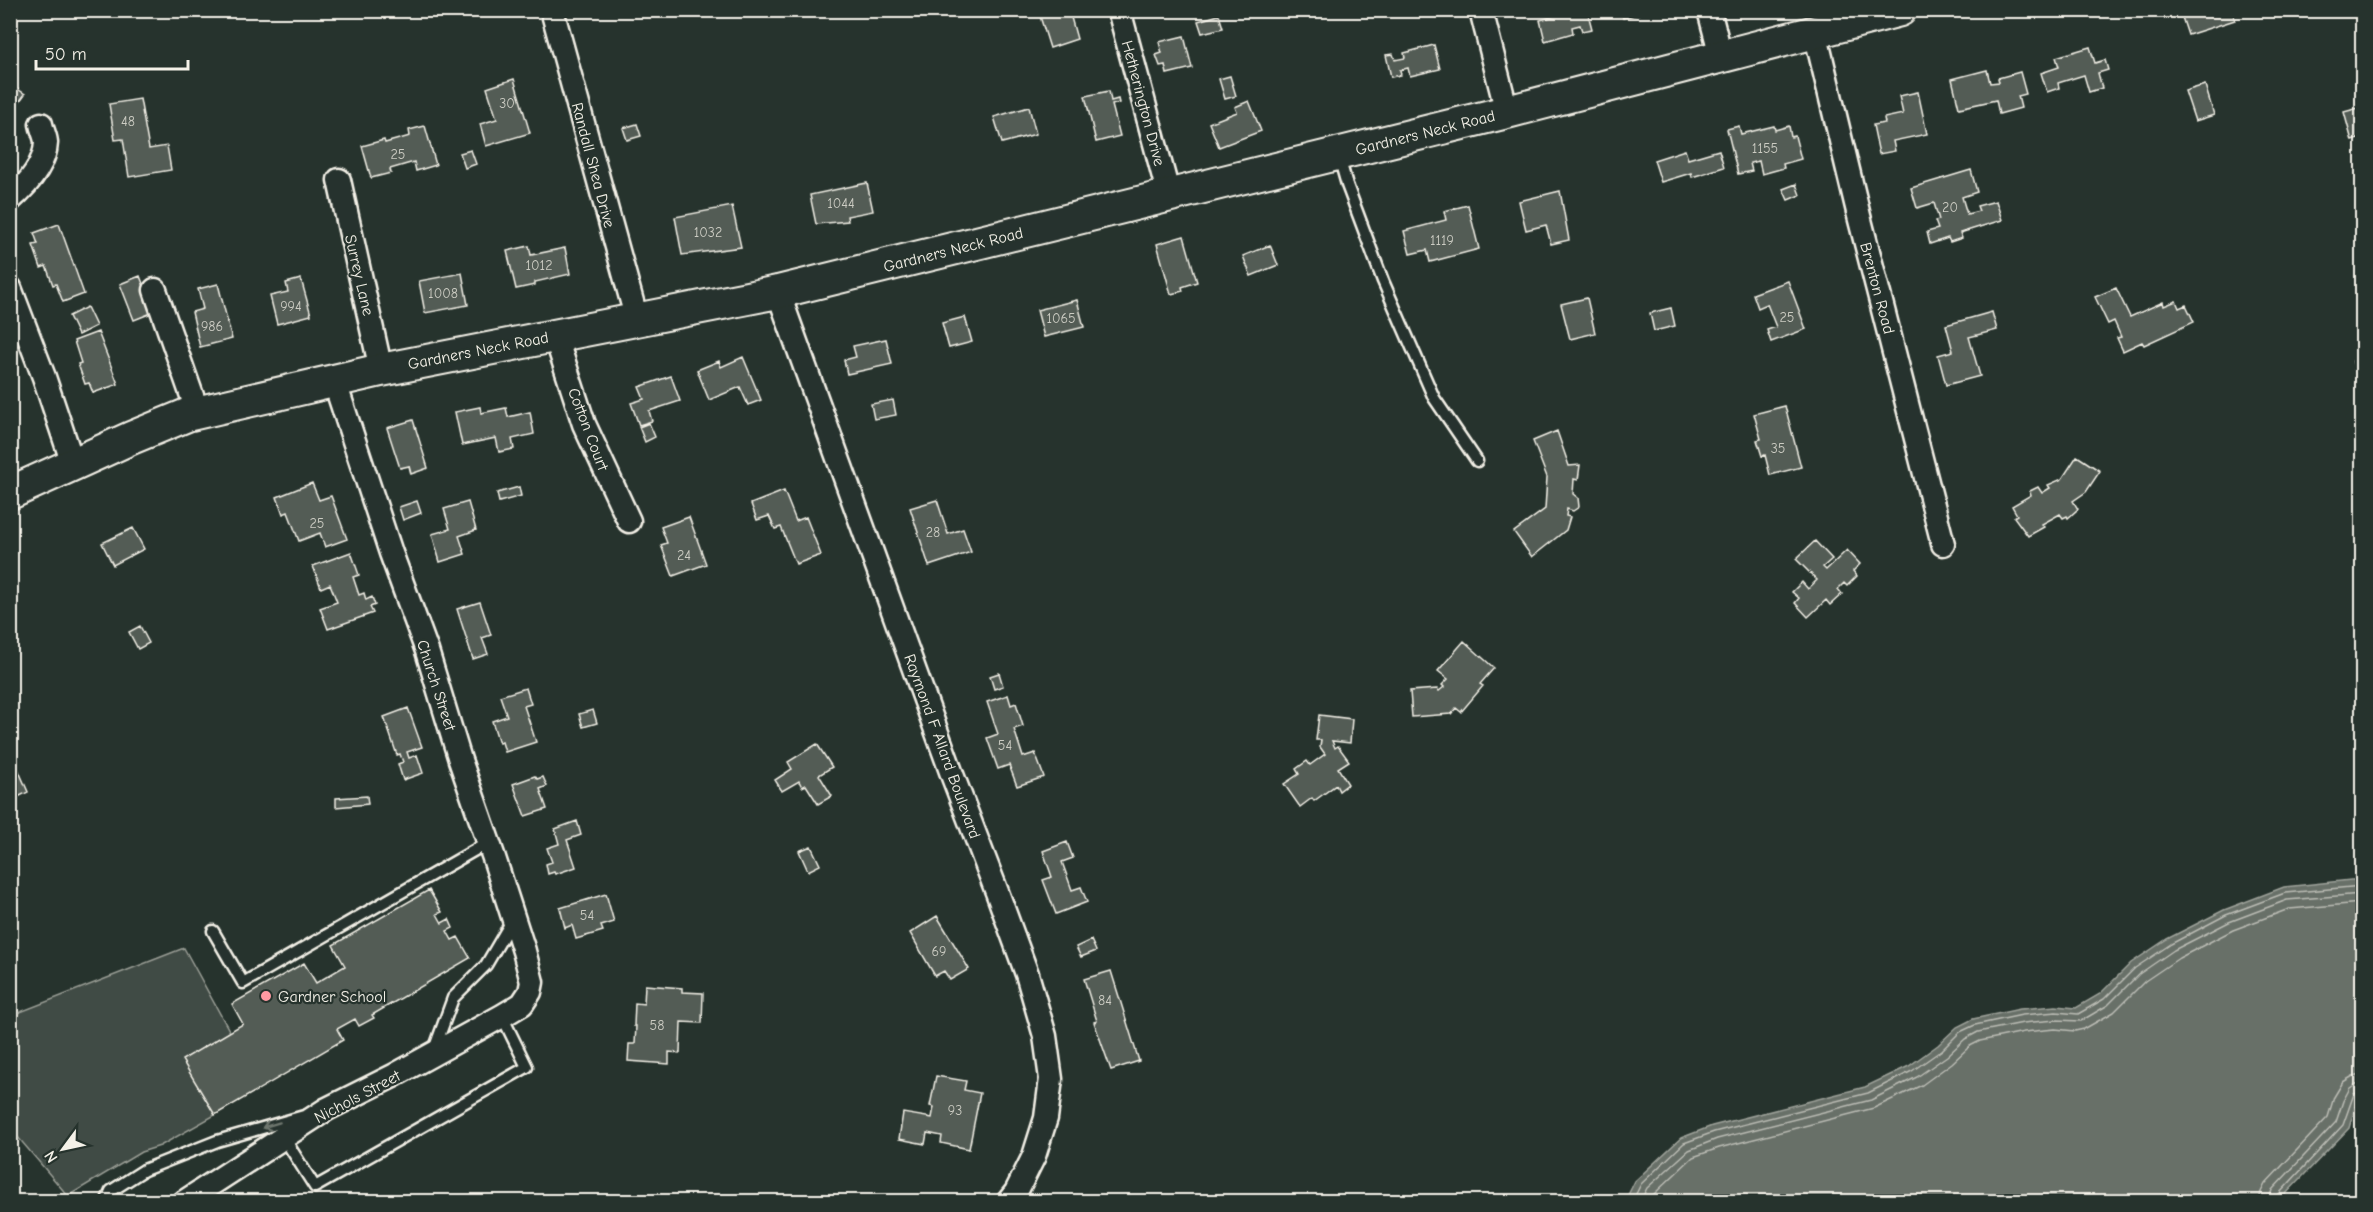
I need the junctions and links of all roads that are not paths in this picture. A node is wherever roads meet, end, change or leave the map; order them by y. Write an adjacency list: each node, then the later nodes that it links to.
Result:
1 (552, 10): 17 (street, Randall Shea Drive)
2 (1119, 10): 12 (street, Hetherington Drive)
3 (1481, 10): 8 (street)
4 (1709, 10): 7 (street)
5 (1900, 10): 6 (street, Gardners Neck Road)
6 (1815, 32): 7 (street, Gardners Neck Road); 26 (street, Brenton Road)
7 (1720, 56): 8 (street, Gardners Neck Road)
8 (1507, 112): 10 (street, Gardners Neck Road)
9 (40, 124): 13 (street)
10 (1338, 154): 12 (street, Gardners Neck Road); 22 (lane)
11 (339, 180): 19 (street, Surrey Lane)
12 (1169, 196): 16 (street, Gardners Neck Road)
13 (10, 200)
14 (10, 288): 23 (street)
15 (155, 290): 21 (street)
16 (778, 292): 17 (street, Gardners Neck Road); 37 (street, Raymond F Allard Boulevard)
17 (637, 320): 18 (street, Gardners Neck Road)
18 (555, 335): 19 (street, Gardners Neck Road); 25 (street, Cotton Court)
19 (381, 370): 20 (street, Gardners Neck Road)
20 (334, 380): 21 (street, Gardners Neck Road); 27 (street, Church Street)
21 (198, 413): 23 (street, Gardners Neck Road)
22 (1477, 460)
23 (73, 464): 24 (street, Gardners Neck Road)
24 (10, 493)
25 (629, 521)
26 (1943, 544)
27 (489, 842): 28 (street, Church Street); 29 (lane)
28 (514, 919): 30 (street, Church Street); 32 (lane)
29 (213, 931)
30 (530, 992): 31 (street, Nichols Street)
31 (502, 1016): 32 (street, Nichols Street); 34 (lane)
32 (432, 1055): 33 (street, Nichols Street)
33 (327, 1109): 34 (street, Nichols Street); 35 (lane, one-way to 35)
34 (284, 1138): 36 (street, Nichols Street)
35 (106, 1202)
36 (184, 1202)
37 (1008, 1202)

